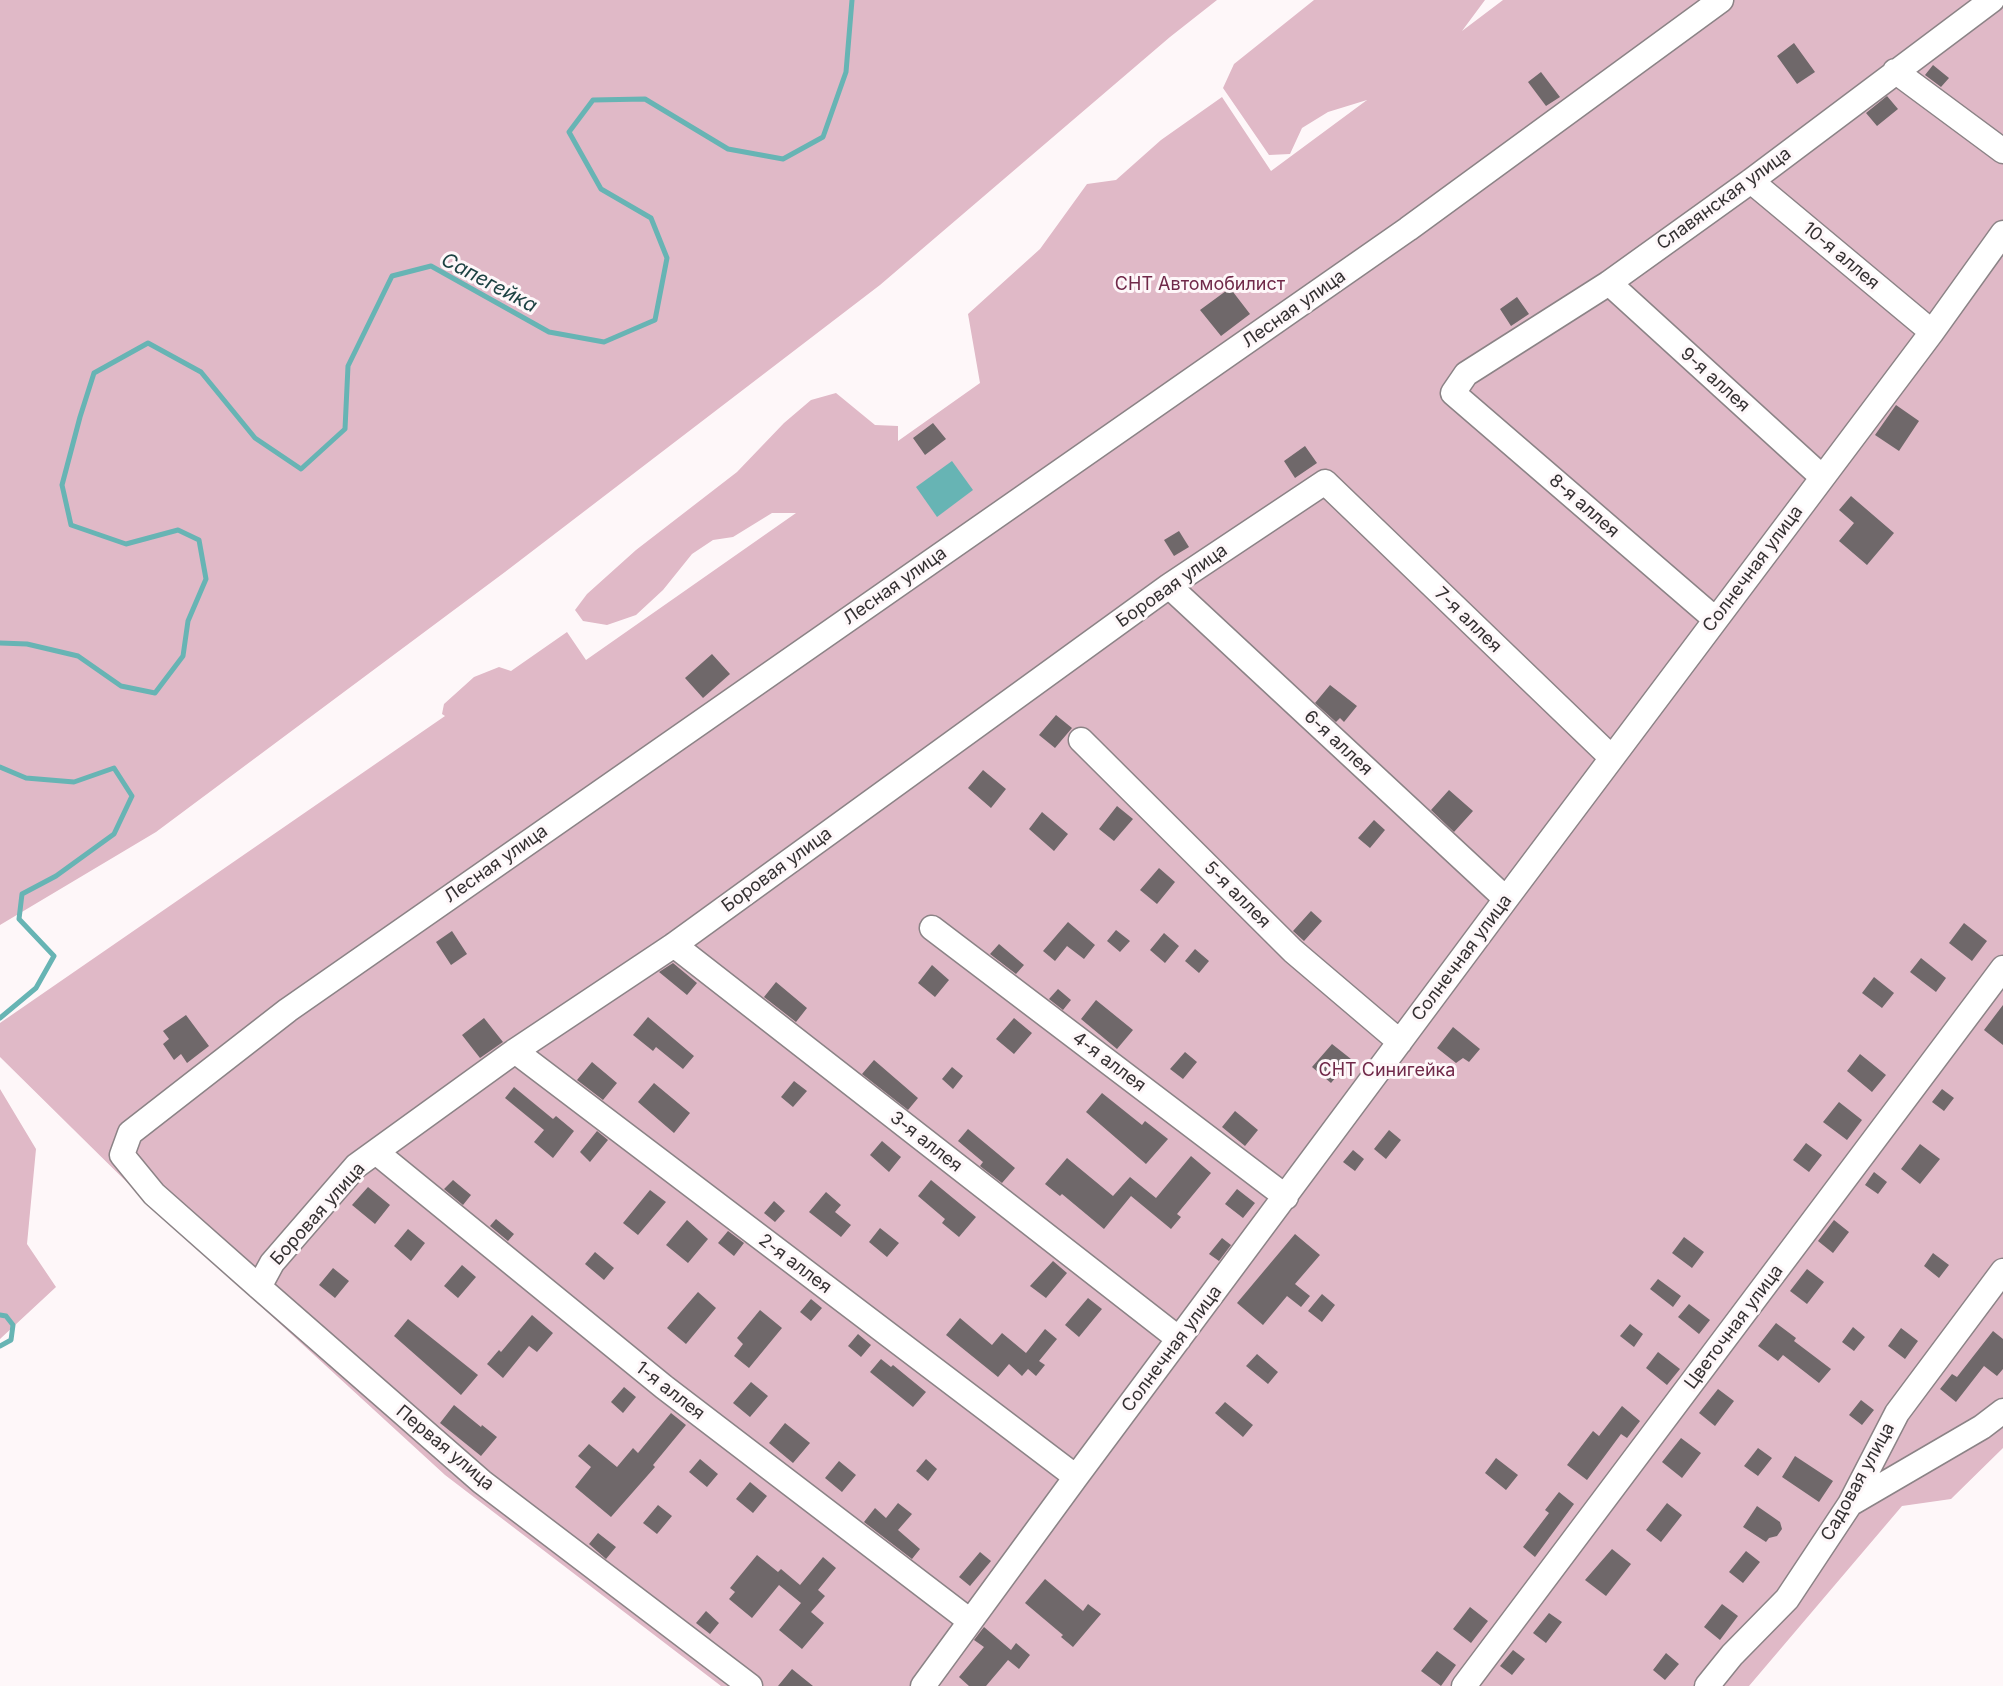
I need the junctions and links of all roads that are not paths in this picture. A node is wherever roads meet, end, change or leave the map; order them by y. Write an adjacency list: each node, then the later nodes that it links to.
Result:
1 (1721, 0): 23 (street, Лесная улица)
2 (1992, 0): 3 (street, Славянская улица)
3 (1895, 71): 4 (street); 5 (street, Славянская улица)
4 (2003, 151)
5 (1750, 181): 7 (street, Славянская улица); 8 (street, 10-я аллея)
6 (2003, 233): 8 (street, Солнечная улица)
7 (1608, 283): 9 (street, Славянская улица); 10 (street, 9-я аллея)
8 (1932, 332): 10 (street, Солнечная улица)
9 (1453, 393): 13 (street, 8-я аллея)
10 (1822, 477): 13 (street, Солнечная улица)
11 (1325, 482): 12 (street, Боровая улица); 15 (street, 7-я аллея)
12 (1169, 586): 16 (street, 6-я аллея); 18 (street, Боровая улица)
13 (1715, 619): 15 (street, Солнечная улица)
14 (1081, 740): 20 (street, 5-я аллея)
15 (1612, 758): 16 (street, Солнечная улица)
16 (1506, 899): 20 (street, Солнечная улица)
17 (932, 928): 24 (street, 4-я аллея)
18 (674, 945): 21 (street, Боровая улица); 27 (street, 3-я аллея)
19 (2003, 968): 34 (street, Цветочная улица)
20 (1400, 1042): 24 (street, Солнечная улица)
21 (515, 1052): 22 (street, Боровая улица); 29 (street, 2-я аллея)
22 (376, 1152): 26 (street, Боровая улица); 31 (street, 1-я аллея)
23 (154, 1194): 26 (street, Первая улица)
24 (1286, 1197): 27 (street, Солнечная улица)
25 (2003, 1271): 30 (street, Садовая улица)
26 (258, 1287): 32 (street, Первая улица)
27 (1179, 1339): 29 (street, Солнечная улица)
28 (2003, 1411): 30 (street)
29 (1076, 1477): 31 (street, Солнечная улица)
30 (1850, 1504): 35 (street, Садовая улица)
31 (970, 1621): 33 (street, Солнечная улица)
32 (750, 1686)
33 (923, 1686)
34 (1464, 1686)
35 (1707, 1686)

